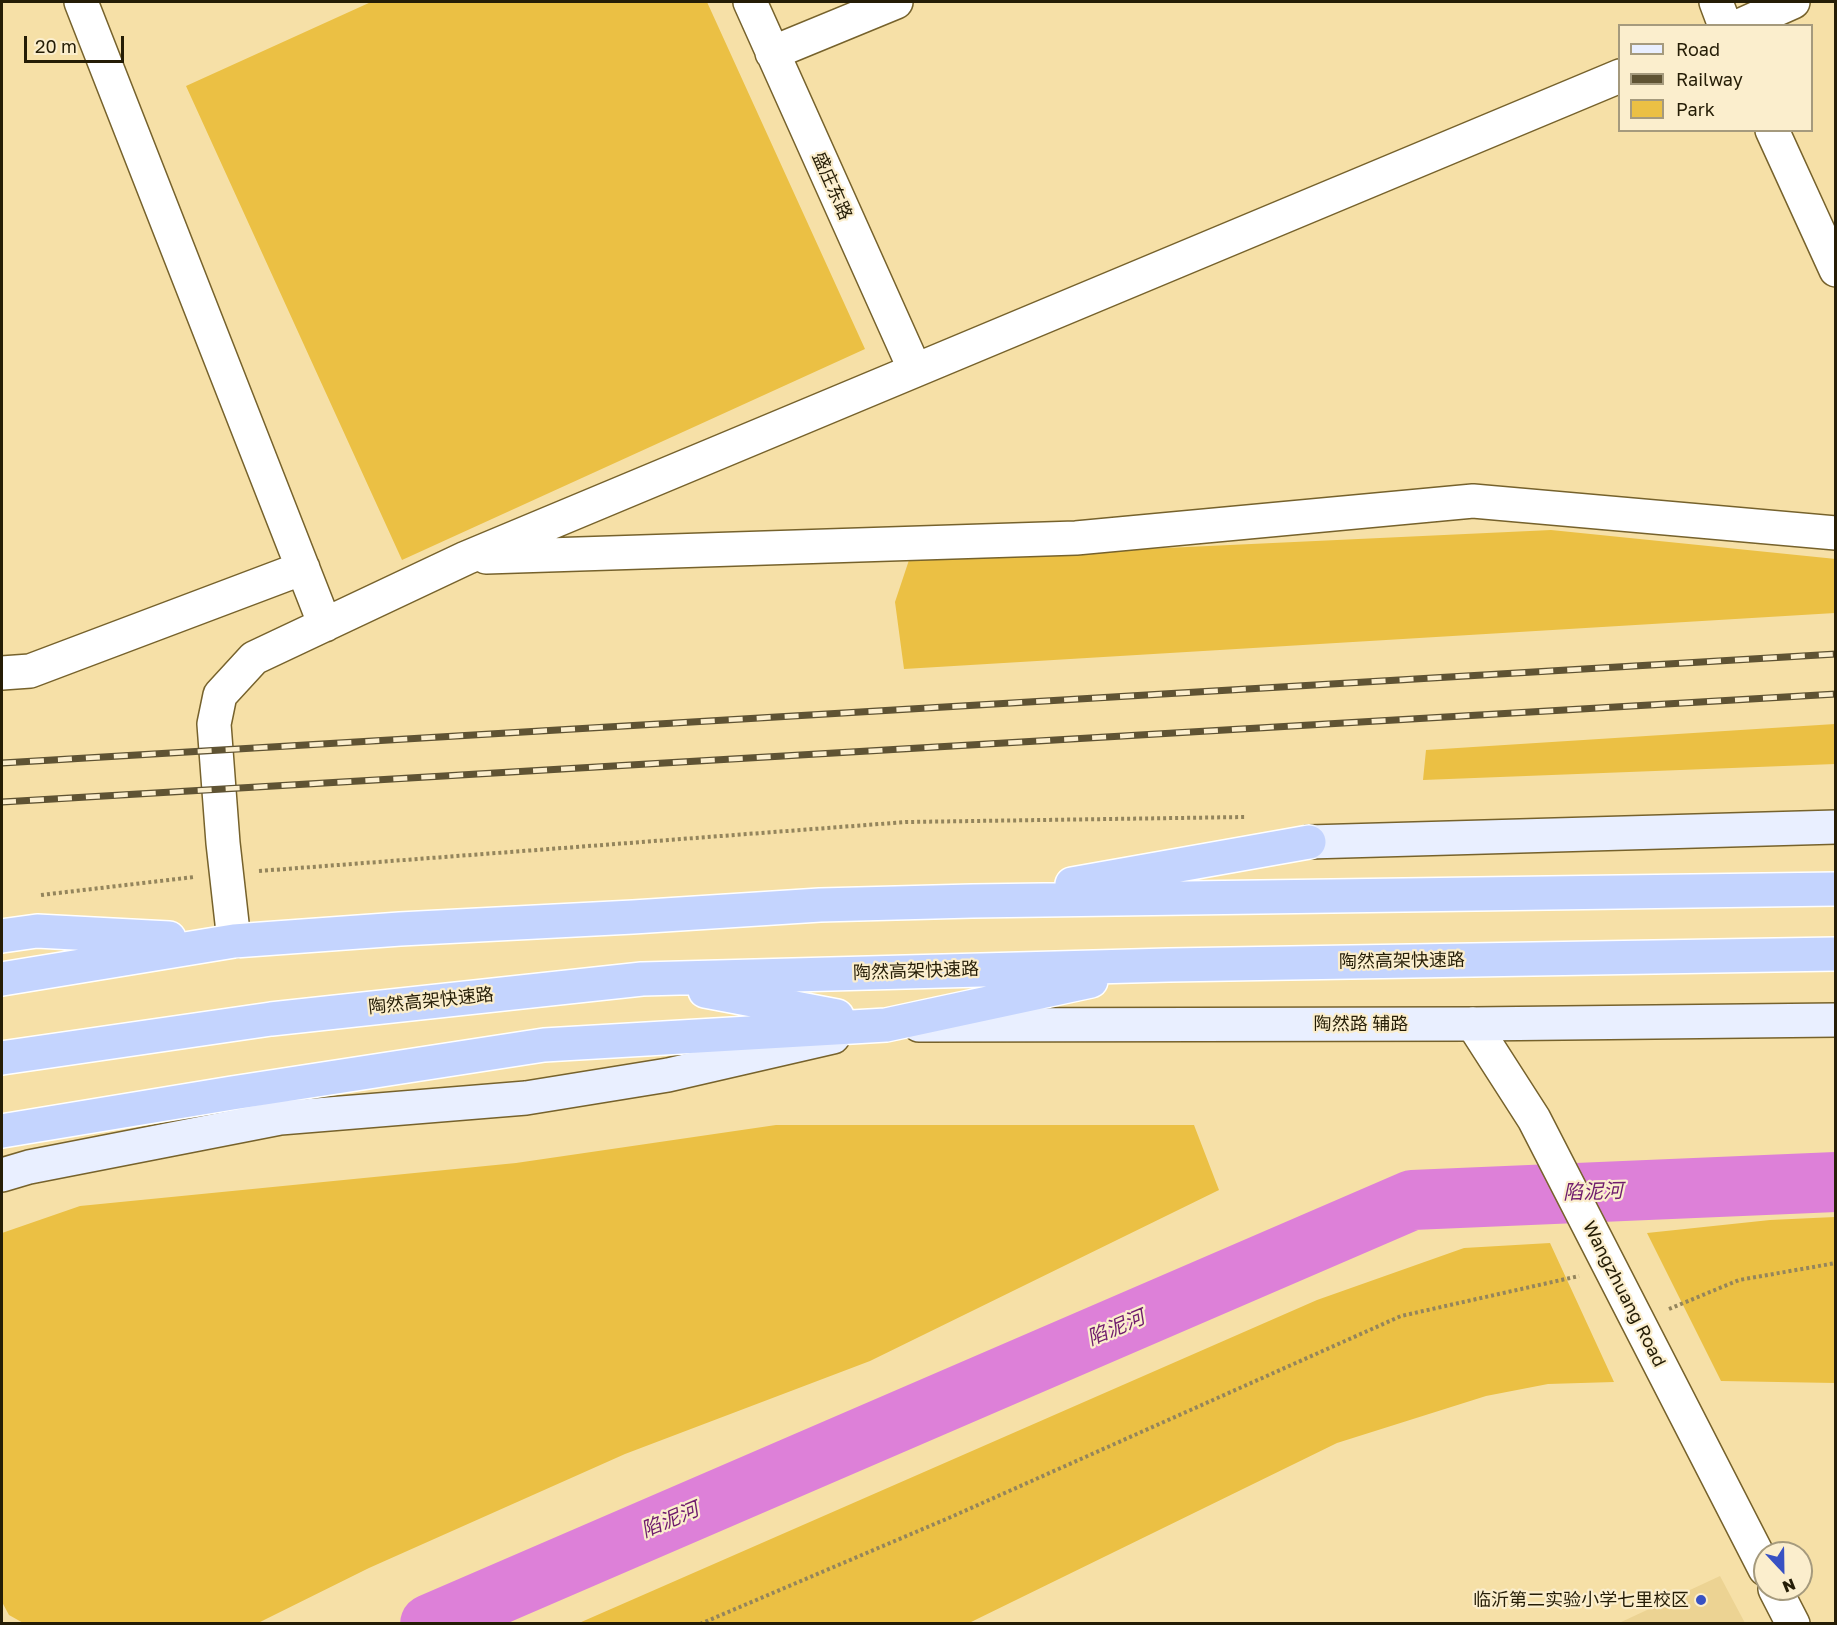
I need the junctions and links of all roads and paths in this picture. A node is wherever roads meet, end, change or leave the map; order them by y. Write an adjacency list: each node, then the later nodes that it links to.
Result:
1 (81, 2): 15 (street)
2 (750, 2): 8 (street, 盛庄东路)
3 (896, 2): 8 (street)
4 (1716, 2): 6 (street)
5 (1793, 2): 7 (street)
6 (1724, 24)
7 (1744, 24)
8 (772, 53): 12 (street, 盛庄东路)
9 (1618, 77): 12 (street)
10 (1773, 132): 11 (street)
11 (1836, 270)
12 (915, 370): 14 (street)
13 (1836, 533): 14 (street)
14 (466, 558): 16 (street)
15 (303, 568): 16 (street); 17 (street)
16 (325, 625): 21 (street)
17 (2, 673)
18 (1252, 817): 21 (path)
19 (1836, 827): 20 (main road)
20 (1309, 842): 24 (highway)
21 (226, 873): 23 (path); 26 (street)
22 (1836, 889): 24 (highway)
23 (37, 896)
24 (972, 901): 26 (highway)
25 (2, 936): 26 (highway)
26 (234, 941): 29 (highway)
27 (1836, 954): 28 (highway, 陶然高架快速路)
28 (1169, 965): 30 (highway, 陶然高架快速路); 33 (highway)
29 (2, 979)
30 (642, 979): 33 (highway); 34 (highway, 陶然高架快速路)
31 (1836, 1020): 32 (main road, 陶然路 辅路)
32 (1473, 1024): 33 (main road, 陶然路 辅路); 38 (street, Wangzhuang Road)
33 (886, 1025): 35 (highway); 36 (main road, 陶然路 辅路)
34 (2, 1058)
35 (2, 1131)
36 (2, 1175)
37 (1836, 1263): 39 (path)
38 (1611, 1269): 39 (street, Wangzhuang Road); 42 (path)
39 (1638, 1322): 40 (street, Wangzhuang Road)
40 (1753, 1546)
41 (1781, 1601): 43 (street)
42 (700, 1623)
43 (1793, 1623)

